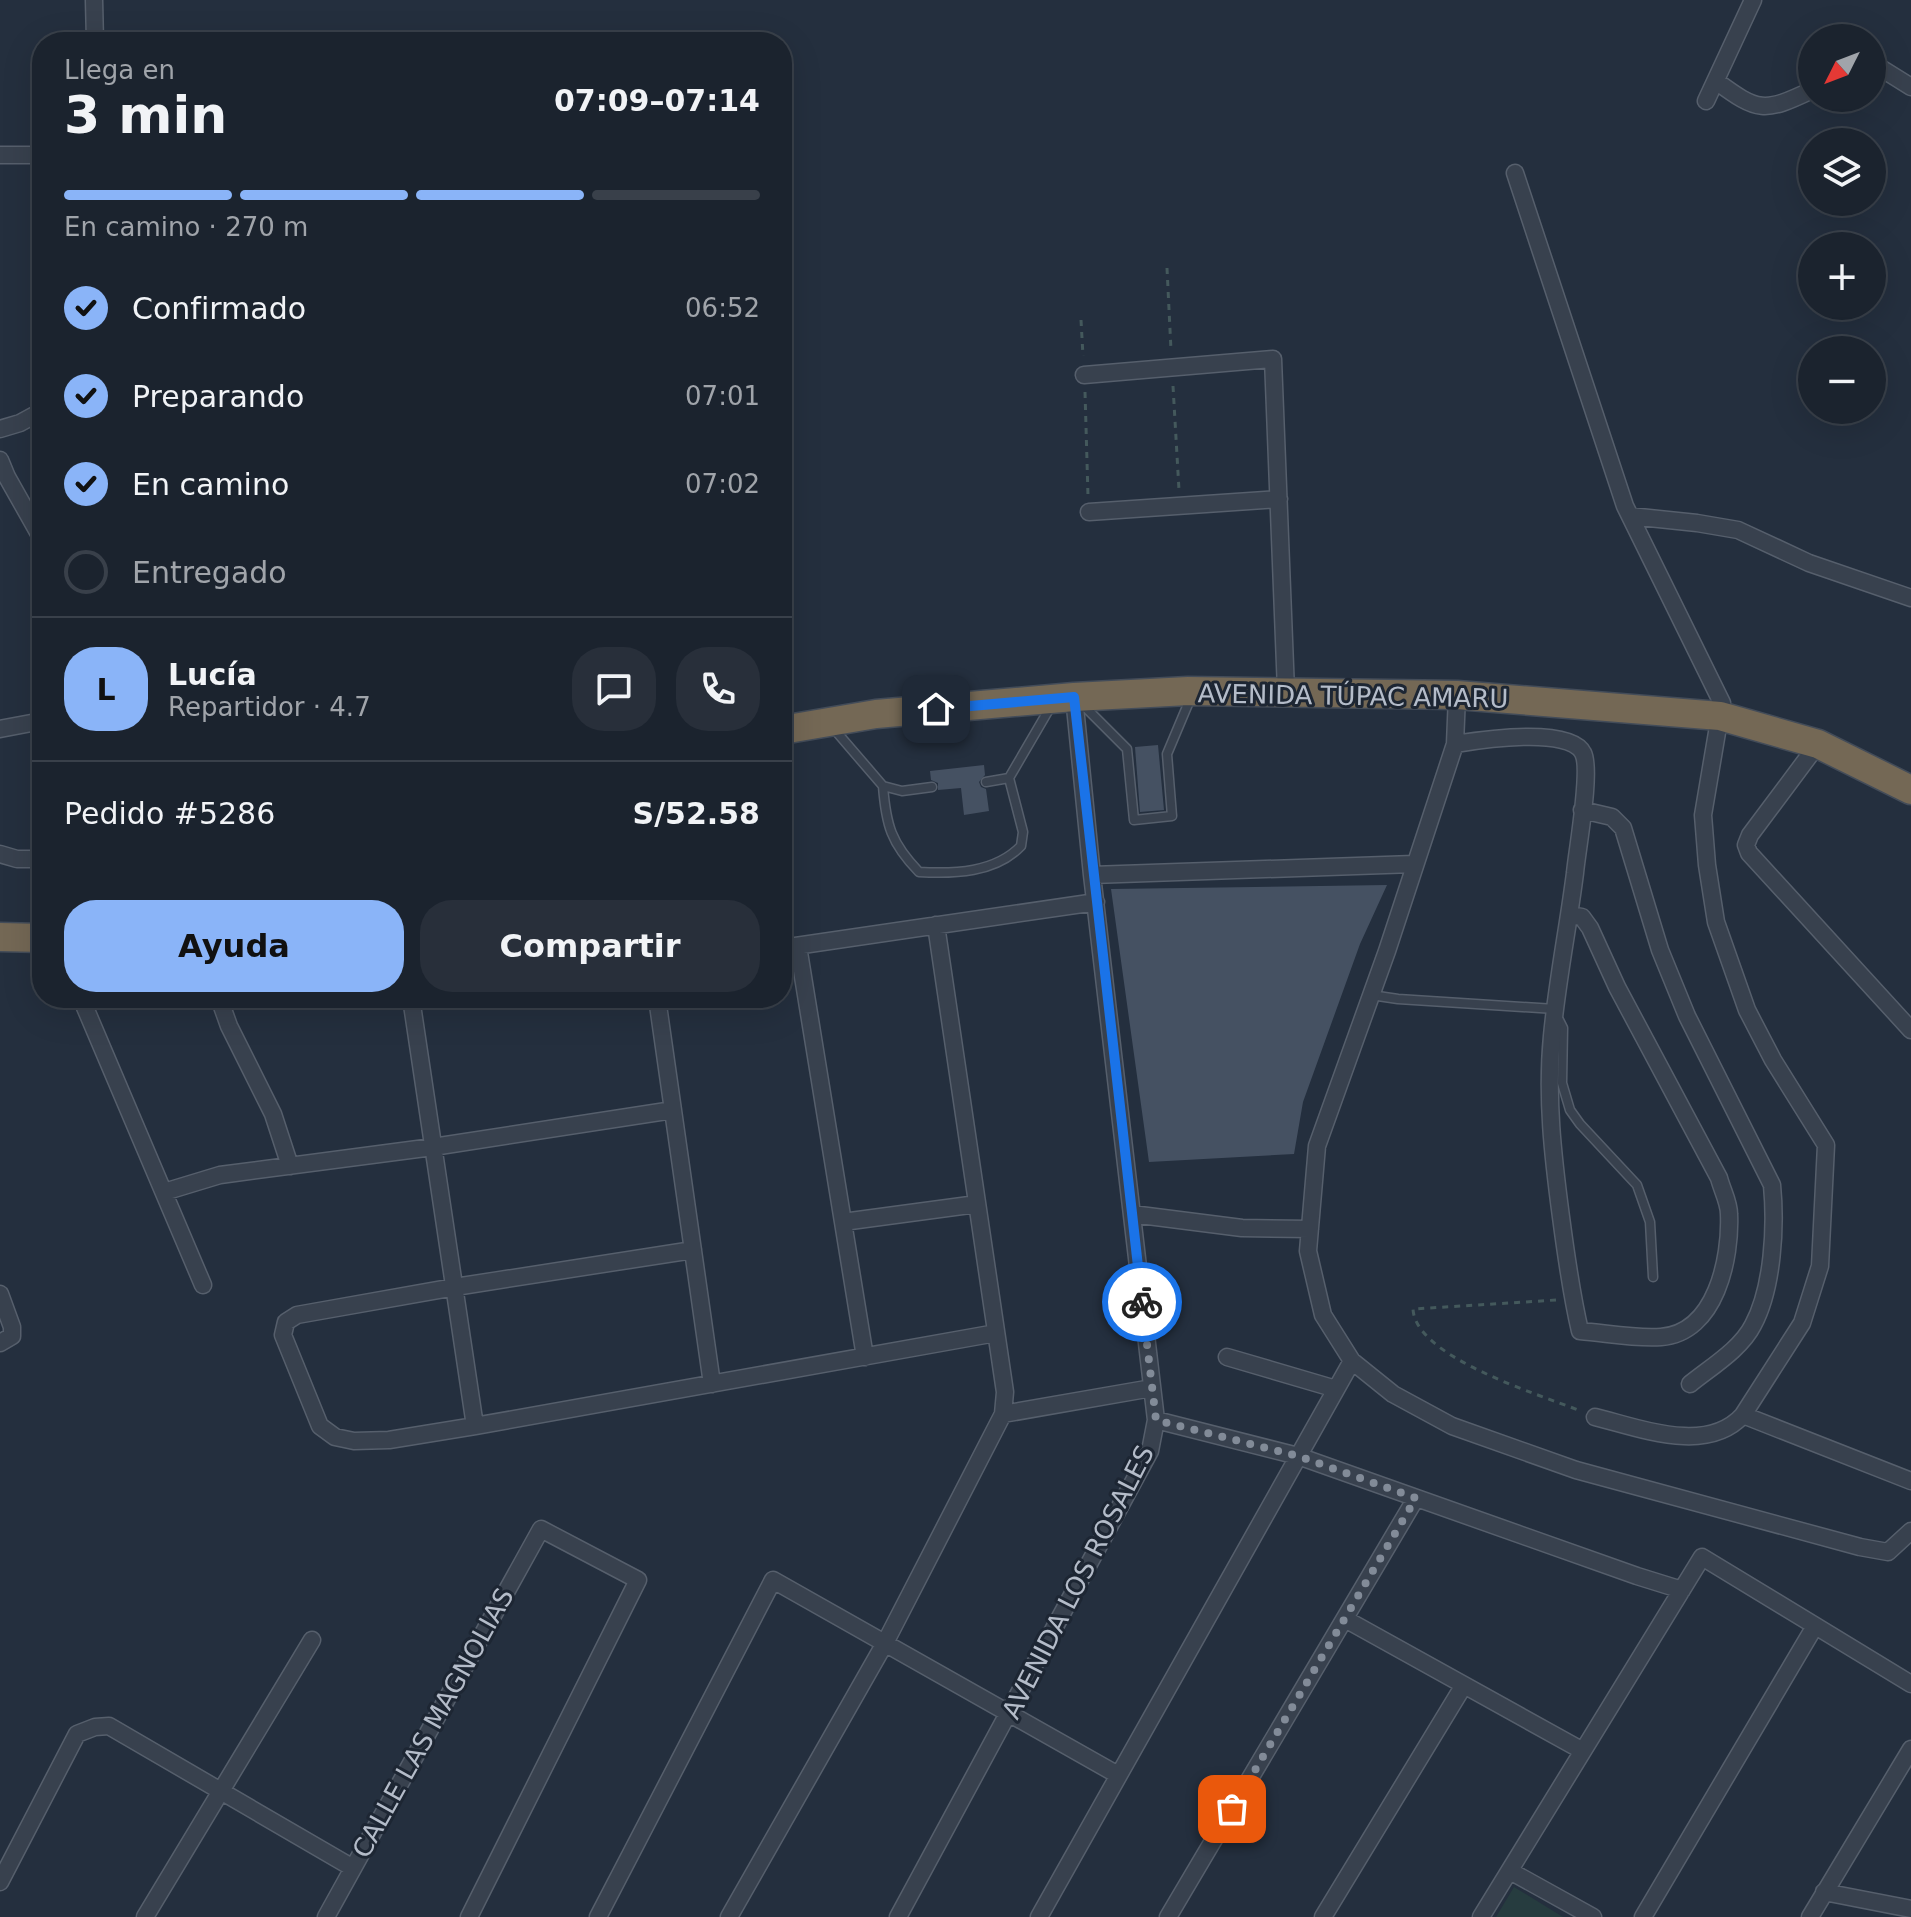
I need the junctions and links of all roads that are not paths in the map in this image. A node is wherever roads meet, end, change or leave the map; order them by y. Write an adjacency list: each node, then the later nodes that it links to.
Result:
1 (94, 0): 3 (street)
2 (1753, 0): 5 (street)
3 (95, 32)
4 (1886, 71): 6 (street)
5 (1716, 81): 7 (street); 8 (street)
6 (1911, 87)
7 (1798, 96)
8 (1706, 101)
9 (0, 155): 10 (street)
10 (32, 155)
11 (1515, 173): 18 (street)
12 (1084, 375): 16 (street)
13 (32, 416): 14 (street)
14 (0, 429)
15 (0, 460): 19 (street)
16 (1279, 499): 17 (street); 21 (street)
17 (1089, 512)
18 (1630, 516): 20 (street); 25 (street)
19 (32, 521)
20 (1911, 598)
21 (1286, 691): 22 (highway, AVENIDA TÚPAC AMARU); 23 (highway, AVENIDA TÚPAC AMARU)
22 (1193, 692): 24 (highway, AVENIDA TÚPAC AMARU); 24 (lane)
23 (1457, 695): 25 (highway, AVENIDA TÚPAC AMARU); 30 (street)
24 (1064, 698): 26 (highway, AVENIDA TÚPAC AMARU); 32 (lane); 41 (street, AVENIDA LOS ROSALES)
25 (1720, 716): 31 (highway, AVENIDA TÚPAC AMARU); 79 (street)
26 (829, 722): 28 (highway, AVENIDA TÚPAC AMARU); 34 (lane)
27 (32, 723): 29 (street)
28 (792, 728)
29 (0, 729)
30 (1455, 744): 37 (street); 40 (street)
31 (1818, 744): 36 (highway, AVENIDA TÚPAC AMARU); 55 (street)
32 (1009, 778): 33 (lane); 34 (lane)
33 (986, 782)
34 (883, 786): 35 (lane)
35 (932, 787)
36 (1911, 790)
37 (1582, 810): 43 (street); 75 (street)
38 (0, 854): 39 (street)
39 (32, 859)
40 (1414, 864): 41 (street); 49 (street)
41 (1092, 875): 42 (street, AVENIDA LOS ROSALES)
42 (1096, 902): 44 (street); 61 (street, AVENIDA LOS ROSALES)
43 (1570, 915): 54 (street); 54 (street)
44 (936, 925): 47 (street); 60 (street)
45 (0, 937): 46 (highway)
46 (32, 938)
47 (792, 947)
48 (792, 957): 62 (street)
49 (1371, 995): 54 (lane); 63 (street)
50 (85, 1008): 59 (street)
51 (223, 1008): 58 (street)
52 (412, 1008): 57 (street)
53 (658, 1008): 56 (street)
54 (1555, 1014): 65 (lane)
55 (1911, 1030)
56 (673, 1110): 57 (street); 64 (street)
57 (433, 1147): 58 (street); 67 (street)
58 (290, 1166): 59 (street)
59 (164, 1192): 66 (street)
60 (977, 1204): 62 (street); 69 (street)
61 (1132, 1214): 63 (street); 76 (street, AVENIDA LOS ROSALES)
62 (843, 1222): 71 (street)
63 (1310, 1229): 73 (street)
64 (693, 1250): 67 (street); 74 (street)
65 (1653, 1277)
66 (203, 1285)
67 (455, 1287): 82 (street); 82 (street)
68 (0, 1294): 70 (street)
69 (996, 1333): 71 (street); 78 (street)
70 (0, 1343)
71 (865, 1357): 74 (street)
72 (1227, 1357): 77 (street)
73 (1352, 1361): 77 (street); 86 (street)
74 (712, 1384): 82 (street)
75 (1690, 1384)
76 (1152, 1388): 78 (street); 81 (street, AVENIDA LOS ROSALES)
77 (1336, 1389): 83 (street)
78 (1003, 1414): 91 (street)
79 (1743, 1415): 80 (street); 84 (street)
80 (1595, 1417)
81 (1156, 1420): 83 (street); 94 (street, AVENIDA LOS ROSALES)
82 (475, 1426)
83 (1298, 1456): 85 (street); 97 (street)
84 (1911, 1481)
85 (1416, 1498): 87 (street); 88 (street)
86 (1911, 1531)
87 (1682, 1590): 89 (street); 96 (street)
88 (1345, 1619): 93 (street); 111 (street)
89 (1815, 1626): 92 (street); 115 (street)
90 (312, 1640): 98 (street)
91 (885, 1643): 94 (street); 107 (street); 108 (street)
92 (1911, 1684)
93 (1464, 1685): 96 (street); 112 (street)
94 (1010, 1714): 97 (street); 109 (street, AVENIDA LOS ROSALES)
95 (1911, 1749): 102 (street)
96 (1583, 1751): 100 (street)
97 (1118, 1775): 110 (street)
98 (220, 1791): 99 (street); 101 (street); 104 (street)
99 (353, 1868): 105 (street, CALLE LAS MAGNOLIAS); 106 (street, CALLE LAS MAGNOLIAS)
100 (1510, 1871): 113 (street); 114 (street)
101 (0, 1882)
102 (1824, 1892): 103 (street); 116 (street)
103 (1911, 1909)
104 (145, 1917)
105 (326, 1917)
106 (469, 1917)
107 (598, 1917)
108 (729, 1917)
109 (898, 1917)
110 (1039, 1917)
111 (1168, 1917)
112 (1323, 1917)
113 (1481, 1917)
114 (1593, 1917)
115 (1643, 1917)
116 (1810, 1917)

